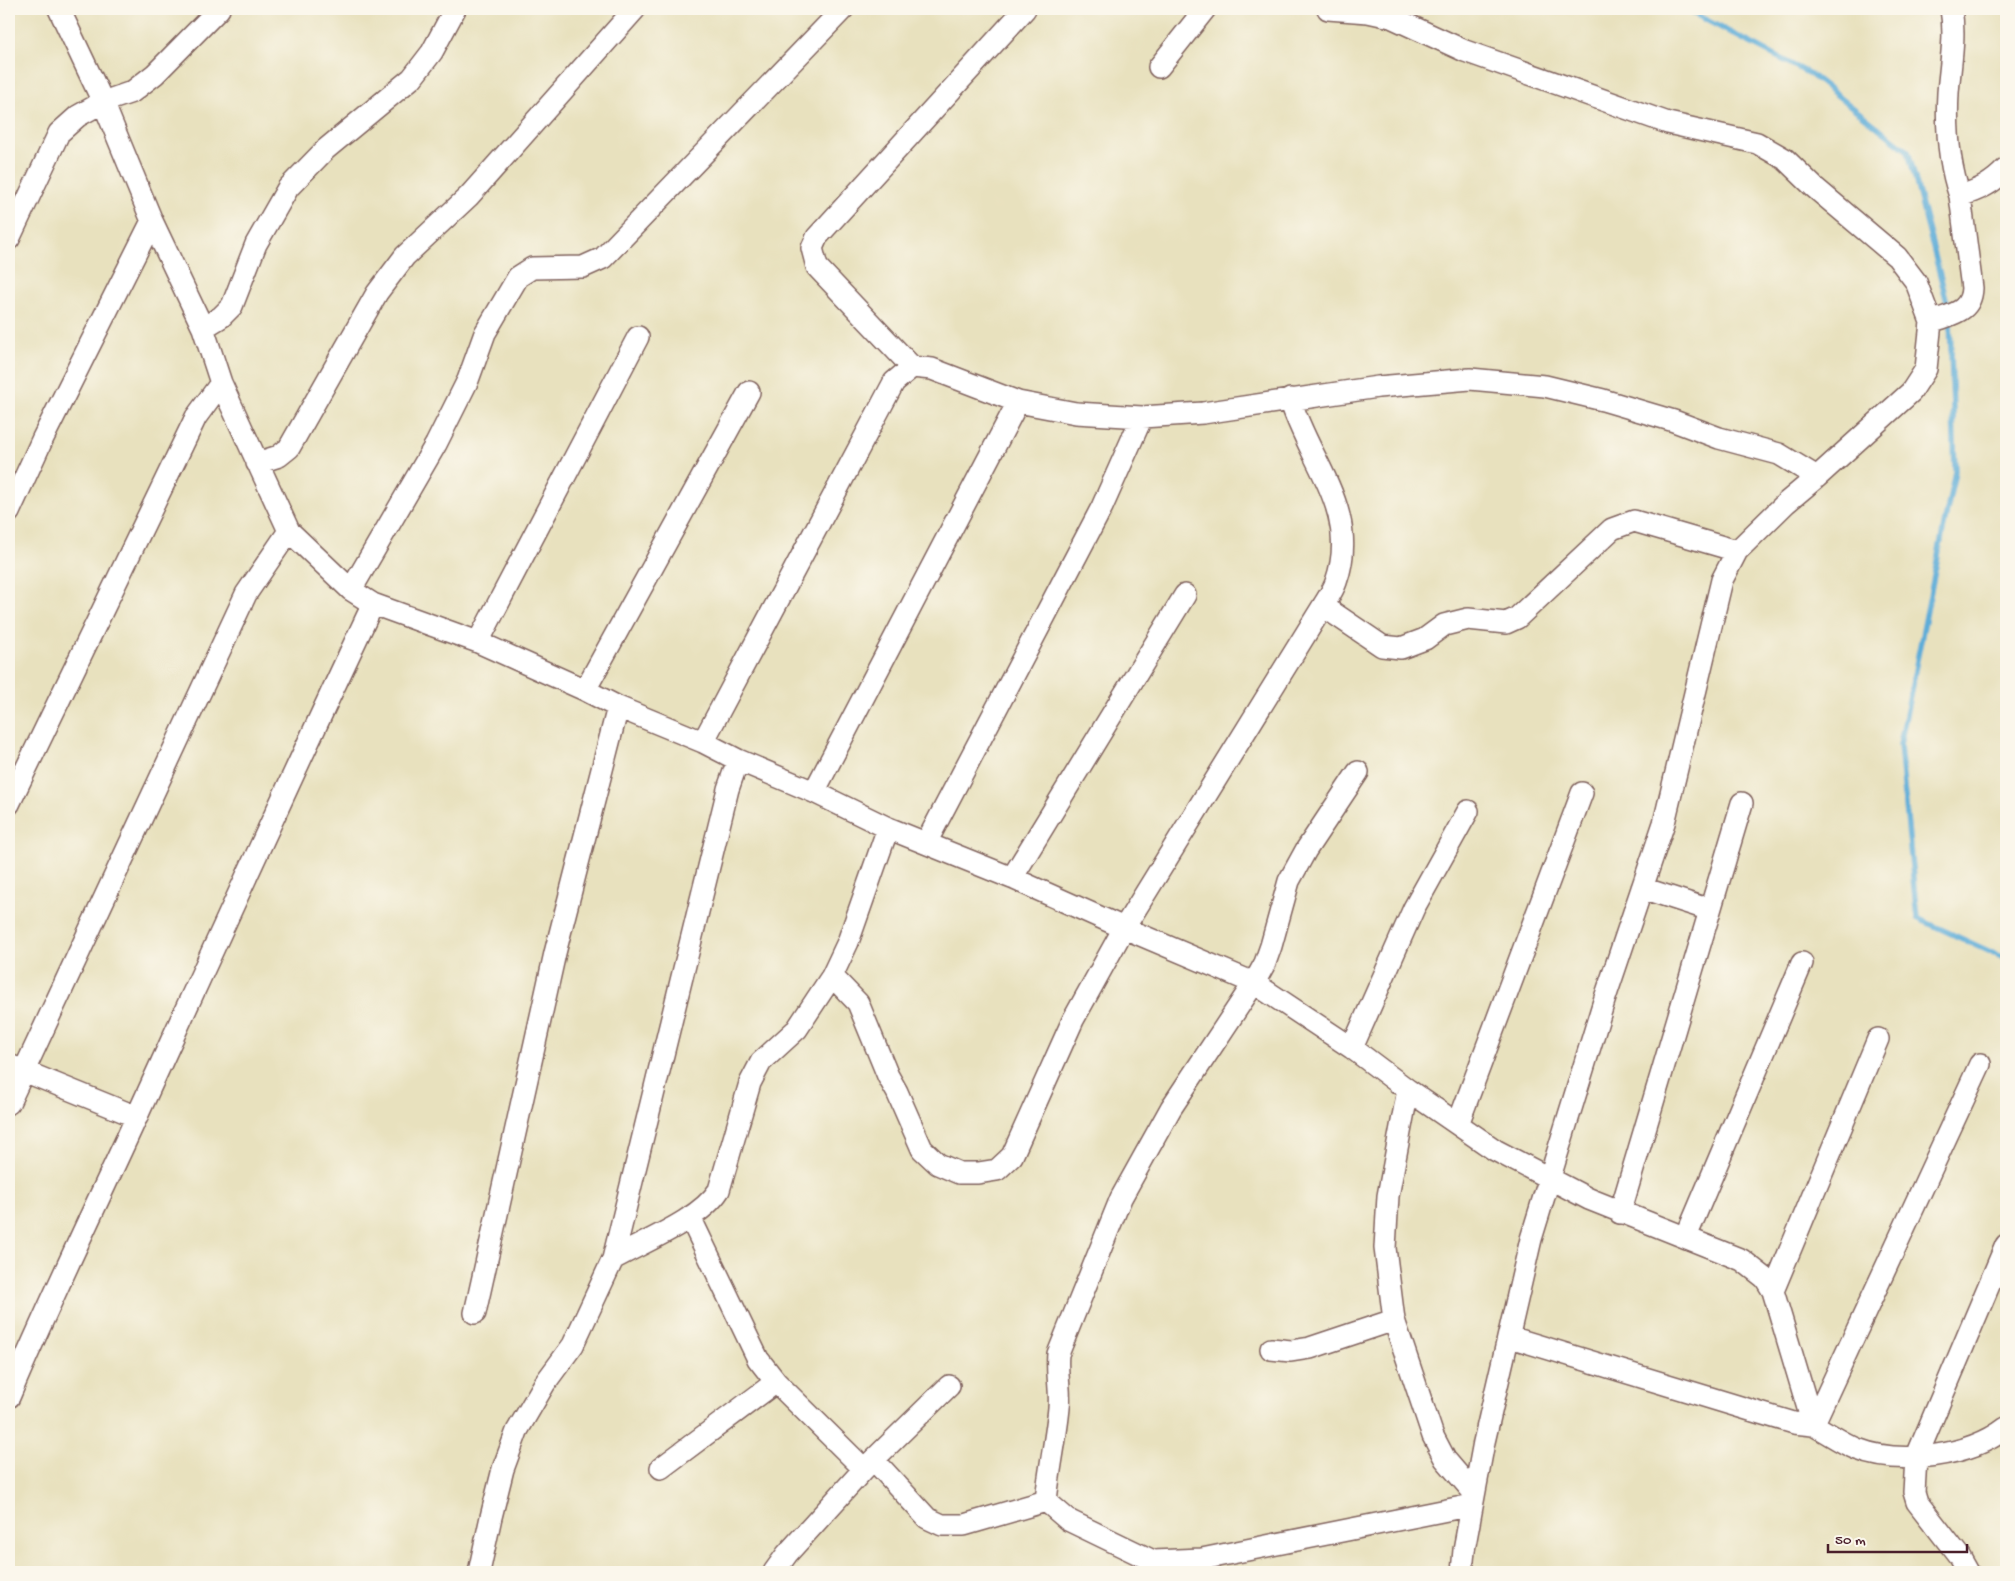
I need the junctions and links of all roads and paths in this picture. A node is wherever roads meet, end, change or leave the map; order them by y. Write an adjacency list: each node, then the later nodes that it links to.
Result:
1 (59, 9): 12 (street)
2 (219, 9): 12 (street)
3 (455, 9): 18 (street)
4 (635, 9): 26 (street)
5 (844, 9): 31 (street)
6 (1025, 9): 20 (street)
7 (1205, 9): 11 (street)
8 (1328, 9): 17 (street)
9 (1967, 9): 10 (street)
10 (1953, 17): 14 (street)
11 (1159, 66)
12 (102, 102): 15 (street); 16 (street)
13 (2006, 169): 14 (street)
14 (1960, 196): 17 (street)
15 (152, 221): 18 (street); 28 (street)
16 (9, 239)
17 (1932, 322): 27 (street)
18 (203, 328): 21 (street)
19 (638, 338): 35 (street)
20 (912, 367): 24 (street); 38 (street)
21 (221, 383): 26 (street); 44 (street)
22 (750, 392): 36 (street)
23 (1290, 399): 25 (street); 27 (street); 34 (street)
24 (1018, 402): 25 (street); 41 (street)
25 (1142, 418): 47 (street)
26 (257, 463): 29 (street)
27 (1817, 478): 30 (street)
28 (9, 512)
29 (289, 531): 31 (street); 58 (street)
30 (1737, 551): 34 (street); 49 (street)
31 (351, 590): 33 (street)
32 (1185, 596): 48 (street)
33 (373, 604): 35 (street); 61 (street)
34 (1324, 606): 51 (street)
35 (478, 642): 36 (street)
36 (585, 690): 37 (street)
37 (618, 707): 38 (street); 70 (street)
38 (703, 742): 39 (street)
39 (738, 760): 41 (street); 68 (street)
40 (1358, 772): 54 (street)
41 (814, 792): 46 (street)
42 (1582, 793): 62 (street)
43 (1742, 803): 50 (street)
44 (9, 804)
45 (1468, 810): 56 (street)
46 (888, 828): 47 (street); 53 (street)
47 (926, 843): 48 (street)
48 (1012, 878): 51 (street)
49 (1642, 888): 50 (street); 63 (street)
50 (1710, 910): 64 (street)
51 (1124, 928): 53 (street); 54 (street)
52 (1802, 963): 66 (street)
53 (832, 976): 65 (street)
54 (1254, 983): 56 (street); 83 (street)
55 (1878, 1039): 69 (street)
56 (1352, 1048): 59 (street)
57 (1980, 1064): 77 (street)
58 (16, 1069): 60 (street); 61 (street)
59 (1408, 1090): 62 (street); 71 (street)
60 (9, 1103)
61 (137, 1117): 76 (street)
62 (1458, 1124): 63 (street)
63 (1549, 1179): 64 (street); 72 (street)
64 (1620, 1213): 66 (street)
65 (690, 1217): 68 (street); 74 (street)
66 (1686, 1237): 69 (street)
67 (2006, 1245): 79 (street)
68 (613, 1258): 84 (street)
69 (1773, 1292): 77 (street)
70 (475, 1313)
71 (1394, 1320): 73 (street); 82 (street)
72 (1510, 1337): 77 (street); 82 (street)
73 (1271, 1349)
74 (776, 1382): 80 (street); 81 (street)
75 (948, 1386): 80 (street)
76 (9, 1397)
77 (1813, 1425): 79 (street)
78 (2006, 1428): 79 (street)
79 (1916, 1458): 87 (street)
80 (869, 1465): 83 (street); 85 (street)
81 (661, 1468)
82 (1473, 1499): 83 (street); 86 (street)
83 (1046, 1501)
84 (480, 1572)
85 (774, 1572)
86 (1462, 1572)
87 (1968, 1572)

